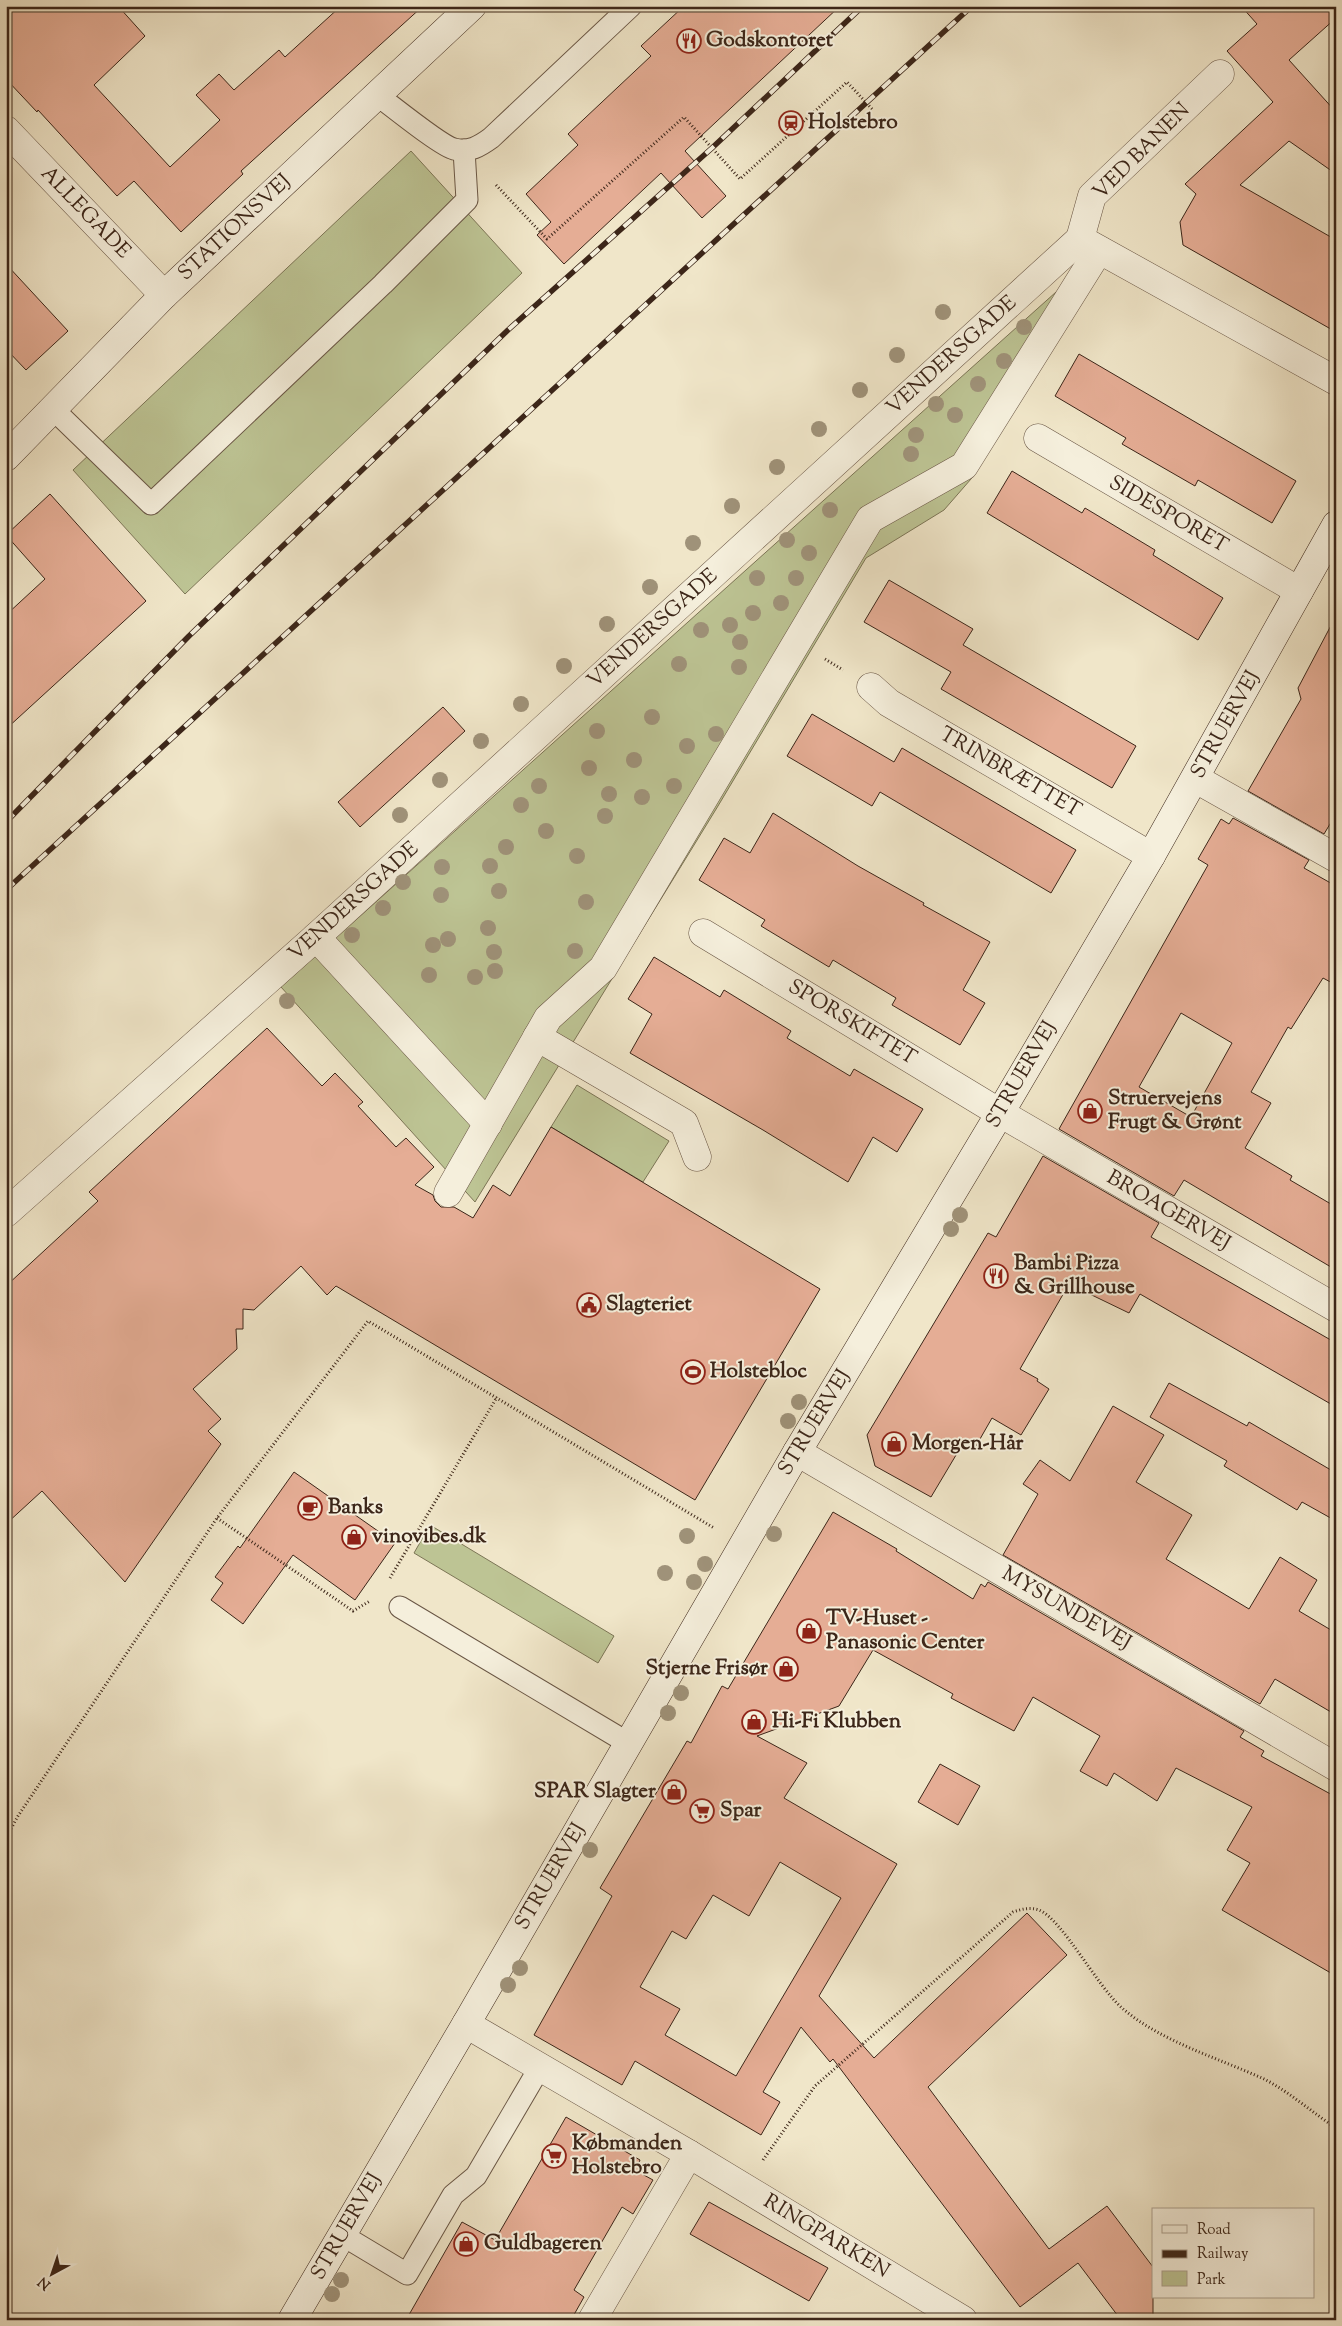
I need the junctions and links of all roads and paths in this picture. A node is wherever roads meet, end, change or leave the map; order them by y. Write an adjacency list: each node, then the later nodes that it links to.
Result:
1 (472, 6): 4 (street, STATIONSVEJ)
2 (631, 6): 7 (lane)
3 (1220, 74): 8 (street, VED BANEN)
4 (377, 95): 7 (lane); 9 (street, STATIONSVEJ)
5 (873, 110): 7 (path)
6 (6, 130): 9 (street, ALLEGADE)
7 (464, 150): 11 (lane)
8 (1090, 245): 10 (street); 16 (street, VED BANEN); 22 (street, VENDERSGADE)
9 (164, 295): 11 (street, STATIONSVEJ)
10 (1336, 382)
11 (53, 409): 13 (street, STATIONSVEJ)
12 (1038, 438): 15 (street, SIDESPORET)
13 (6, 457)
14 (1336, 525): 15 (street, STRUERVEJ)
15 (1299, 591): 18 (street, STRUERVEJ)
16 (797, 641): 17 (path); 23 (street, VED BANEN)
17 (871, 687): 19 (street, TRINBRÆTTET)
18 (1196, 779): 19 (street, STRUERVEJ); 20 (street)
19 (1151, 856): 24 (street, STRUERVEJ)
20 (1336, 858)
21 (703, 933): 24 (street, SPORSKIFTET)
22 (316, 937): 25 (street); 28 (street, VENDERSGADE)
23 (537, 1037): 25 (street, VED BANEN); 26 (street)
24 (1000, 1113): 29 (street, BROAGERVEJ); 31 (street, STRUERVEJ)
25 (488, 1124): 27 (street, VED BANEN)
26 (697, 1157)
27 (448, 1193)
28 (6, 1213)
29 (1336, 1308)
30 (497, 1397): 32 (path); 33 (path); 34 (path)
31 (797, 1452): 33 (street, STRUERVEJ); 37 (street, MYSUNDEVEJ)
32 (217, 1518): 34 (path); 38 (path)
33 (743, 1546): 36 (street, STRUERVEJ)
34 (380, 1596): 35 (path)
35 (400, 1607): 36 (lane)
36 (628, 1743): 39 (street, STRUERVEJ)
37 (1336, 1767)
38 (6, 1838)
39 (466, 2024): 40 (street, RINGPARKEN); 44 (street, STRUERVEJ)
40 (540, 2067): 42 (street, RINGPARKEN); 44 (lane)
41 (1336, 2128): 43 (path)
42 (688, 2154): 43 (street, RINGPARKEN); 46 (street)
43 (744, 2188): 47 (street, RINGPARKEN)
44 (342, 2235): 45 (street, STRUERVEJ)
45 (292, 2320)
46 (592, 2320)
47 (963, 2320)

